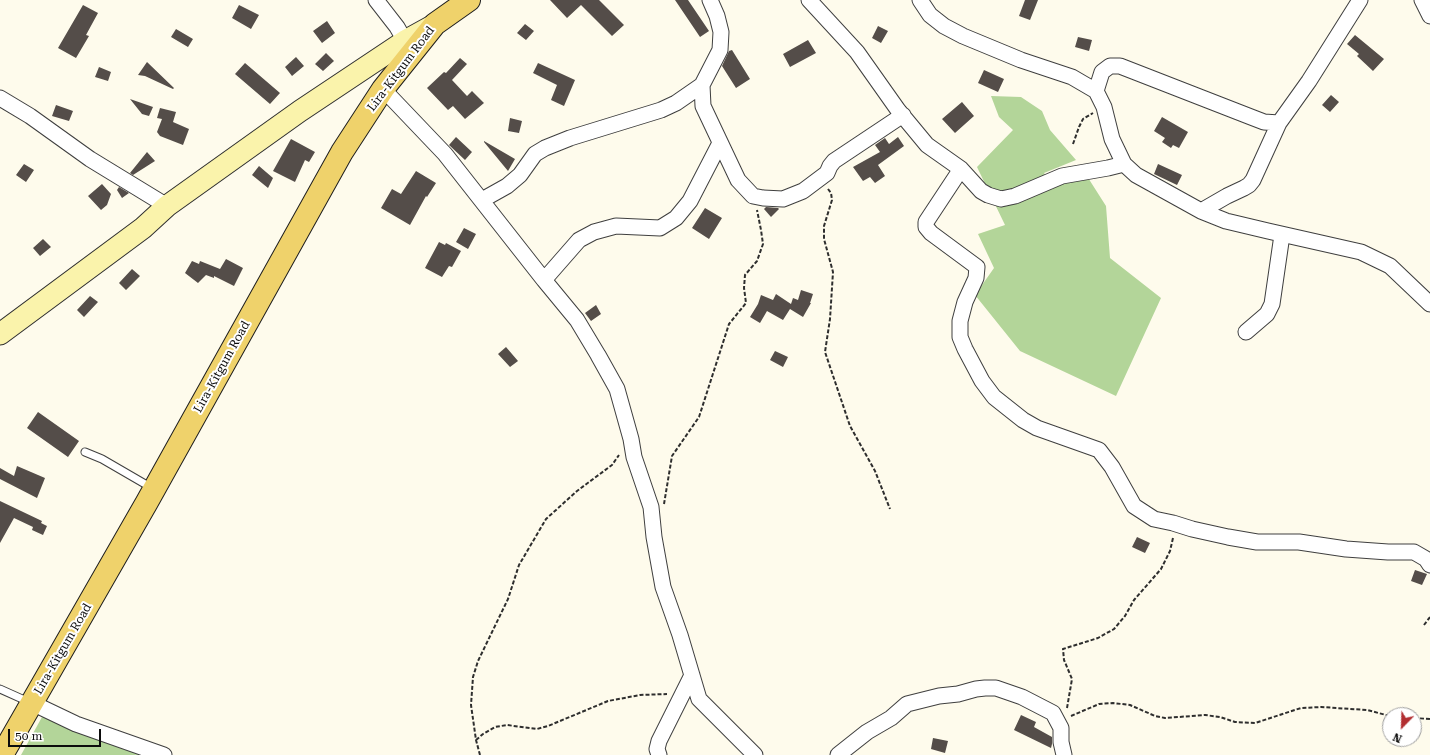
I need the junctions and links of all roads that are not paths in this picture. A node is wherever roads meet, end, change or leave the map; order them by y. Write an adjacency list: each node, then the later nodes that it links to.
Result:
1 (376, 0): 10 (street)
2 (469, 0): 9 (main road, Lira-Kitgum Road)
3 (710, 0): 11 (street)
4 (809, 0): 15 (street)
5 (920, 0): 13 (street)
6 (1360, 0): 16 (street)
7 (1422, 0): 8 (street)
8 (1430, 16)
9 (435, 24): 10 (main road); 12 (main road, Lira-Kitgum Road)
10 (405, 41): 21 (main road)
11 (702, 86): 17 (street); 20 (street)
12 (383, 89): 20 (street); 29 (main road, Lira-Kitgum Road)
13 (1096, 91): 16 (street); 18 (street)
14 (0, 98): 21 (street)
15 (903, 115): 17 (street); 19 (street)
16 (1279, 124): 22 (street)
17 (720, 143): 24 (street)
18 (1124, 164): 19 (street); 22 (street)
19 (961, 169): 30 (street)
20 (482, 200): 24 (street)
21 (167, 206): 27 (main road)
22 (1201, 210): 23 (street)
23 (1282, 235): 25 (street); 26 (street)
24 (544, 280): 31 (street)
25 (1430, 304)
26 (1246, 332)
27 (0, 334)
28 (85, 452): 29 (lane)
29 (154, 489): 33 (main road, Lira-Kitgum Road)
30 (1430, 565)
31 (692, 675): 36 (street); 37 (street)
32 (0, 689): 33 (lane)
33 (32, 703): 34 (main road, Lira-Kitgum Road); 35 (street)
34 (2, 755)
35 (164, 755)
36 (659, 755)
37 (755, 755)
38 (838, 755): 39 (street)
39 (1064, 755)

